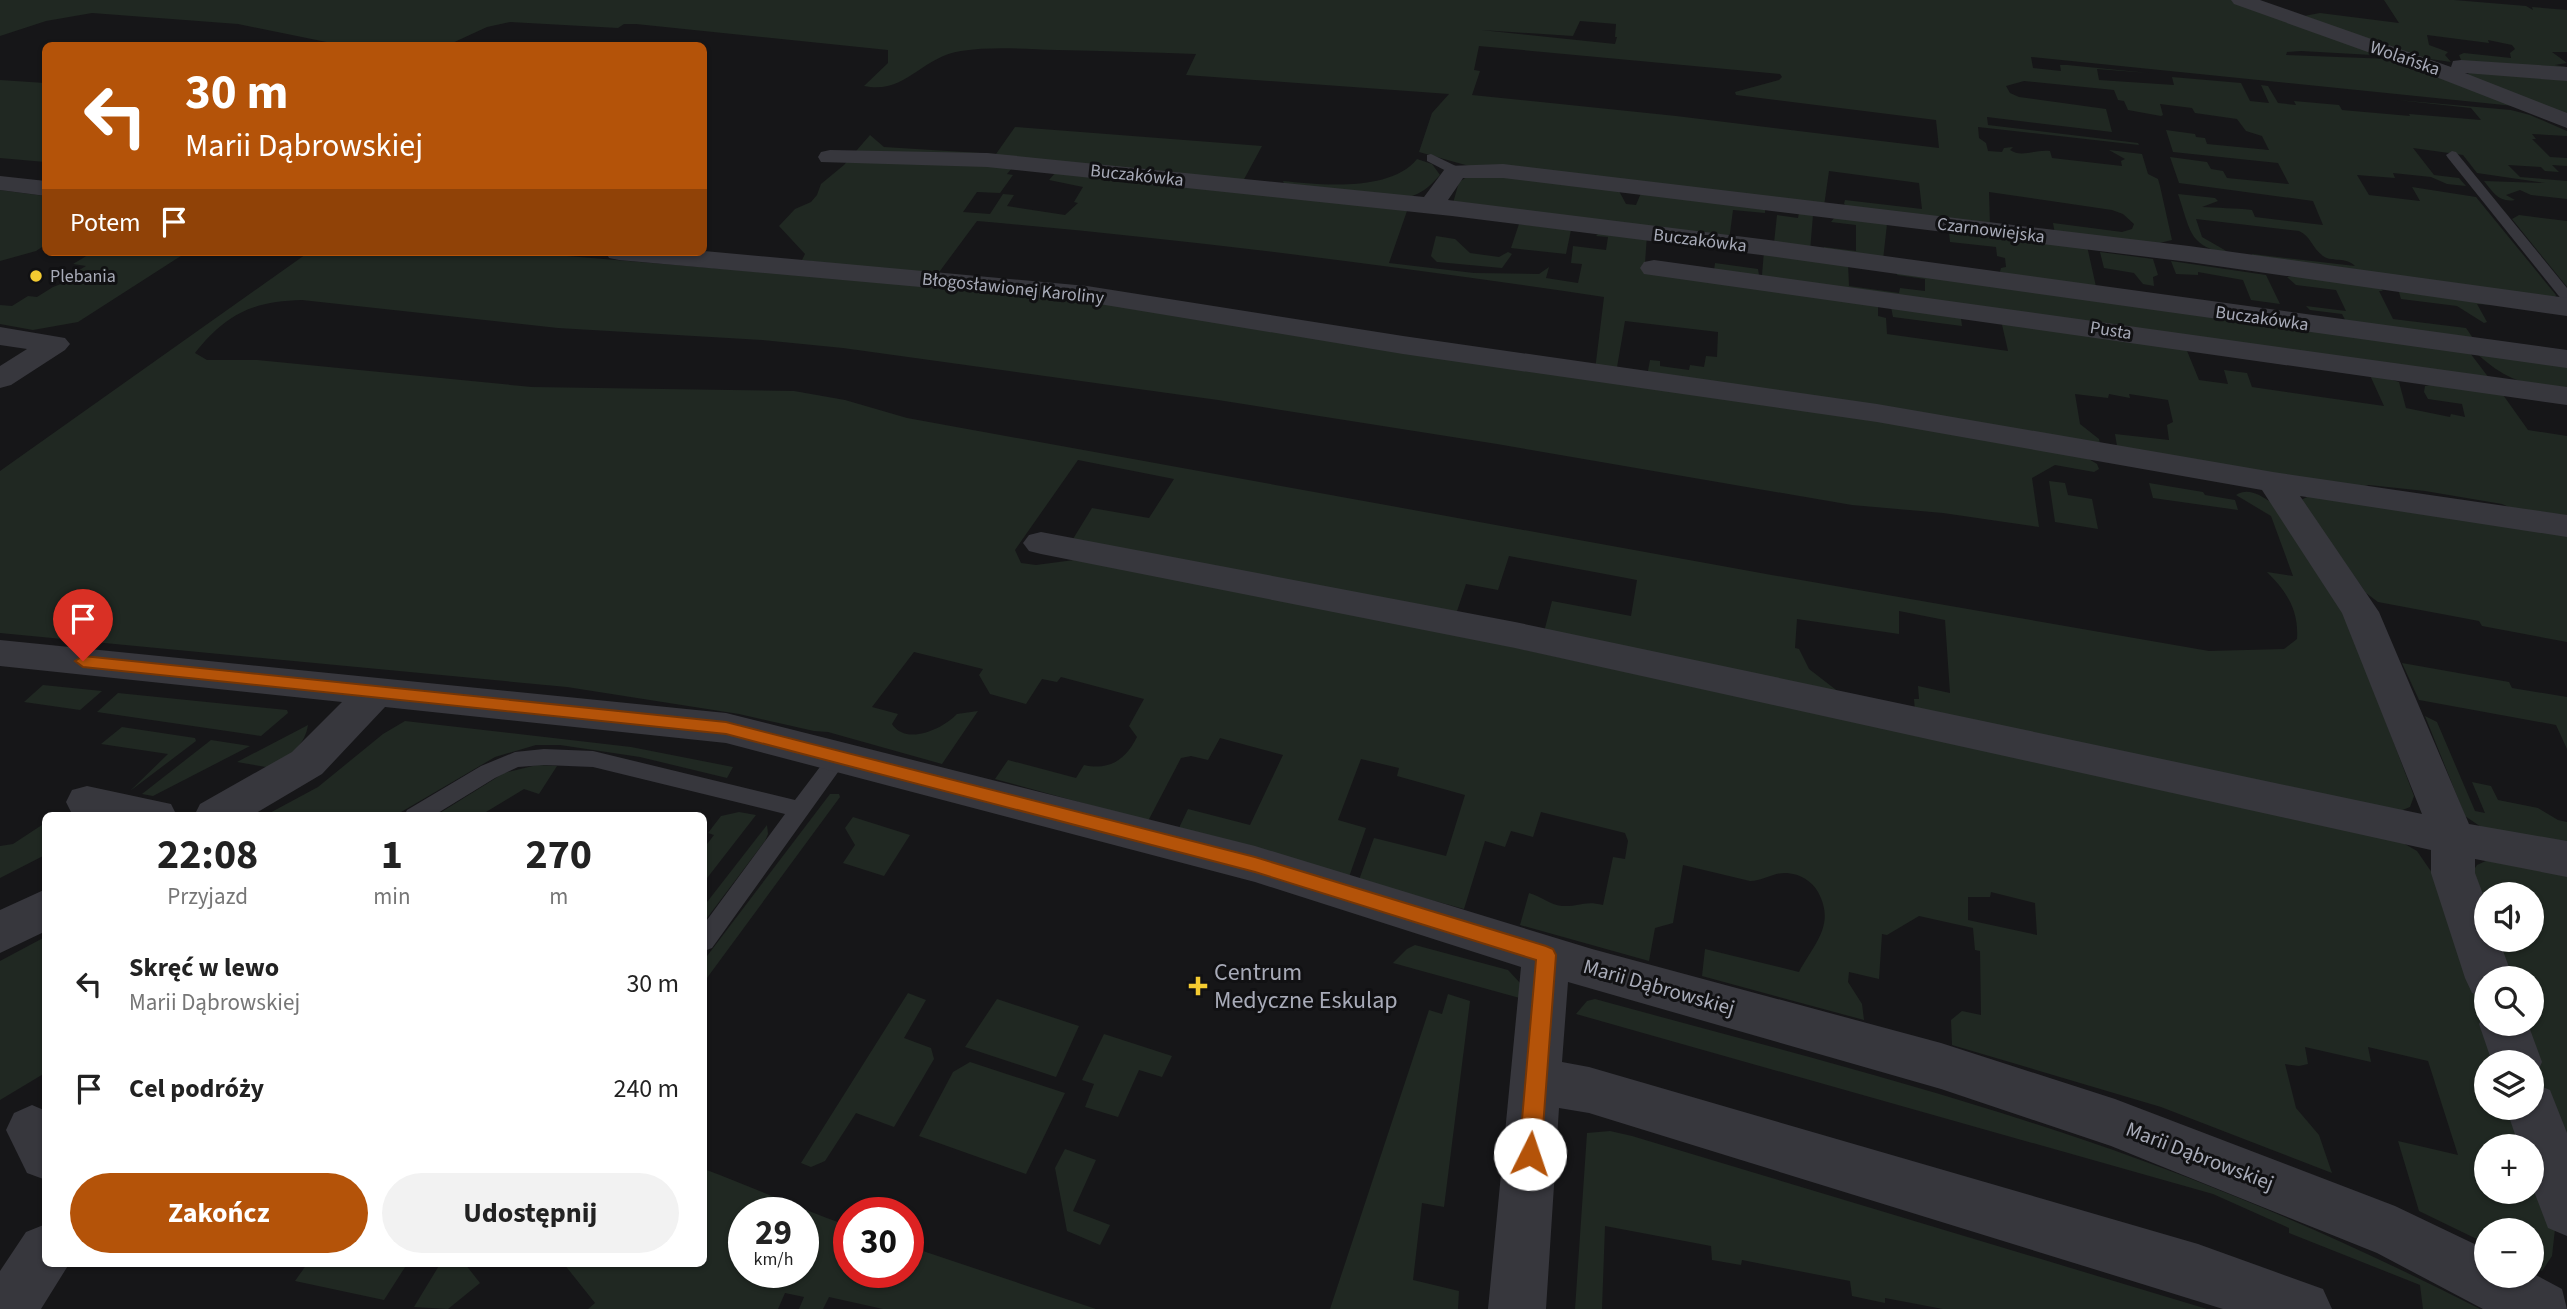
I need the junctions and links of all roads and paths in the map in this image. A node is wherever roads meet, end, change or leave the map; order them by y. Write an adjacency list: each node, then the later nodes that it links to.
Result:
1 (2241, 0): 2 (street, Wolańska)
2 (2426, 65): 3 (street); 4 (street, Wolańska)
3 (2567, 74)
4 (2567, 121)
5 (2452, 155): 14 (lane)
6 (830, 157): 11 (street, Buczakówka)
7 (1432, 158): 8 (lane)
8 (1456, 171): 11 (street); 15 (street, Czarnowiejska)
9 (0, 183): 10 (street)
10 (42, 188)
11 (1431, 206): 17 (street, Buczakówka)
12 (664, 256): 20 (street, Błogosławionej Karoliny)
13 (1654, 268): 19 (street, Pusta)
14 (2567, 296)
15 (2567, 307)
16 (0, 336): 18 (street)
17 (2567, 359)
18 (0, 379)
19 (2567, 396)
20 (2273, 482): 21 (street, Błogosławionej Karoliny); 31 (street)
21 (2567, 526)
22 (1041, 543): 31 (street)
23 (0, 653): 24 (street, Marii Dąbrowskiej)
24 (377, 691): 25 (street, Marii Dąbrowskiej); 29 (street)
25 (839, 756): 27 (lane); 34 (street, Marii Dąbrowskiej)
26 (87, 802): 28 (street)
27 (800, 809): 30 (lane); 33 (lane)
28 (136, 812)
29 (222, 812)
30 (422, 812)
31 (2453, 838): 32 (street); 35 (street)
32 (2567, 859)
33 (707, 937)
34 (1546, 955): 36 (street); 44 (street, Marii Dąbrowskiej)
35 (2484, 966)
36 (1535, 1080): 42 (street); 43 (street)
37 (2536, 1120): 38 (street)
38 (2567, 1209)
39 (42, 1258): 41 (street)
40 (2567, 1295): 45 (street)
41 (8, 1309)
42 (1517, 1309)
43 (2303, 1309)
44 (2542, 1309)
45 (2565, 1309)

